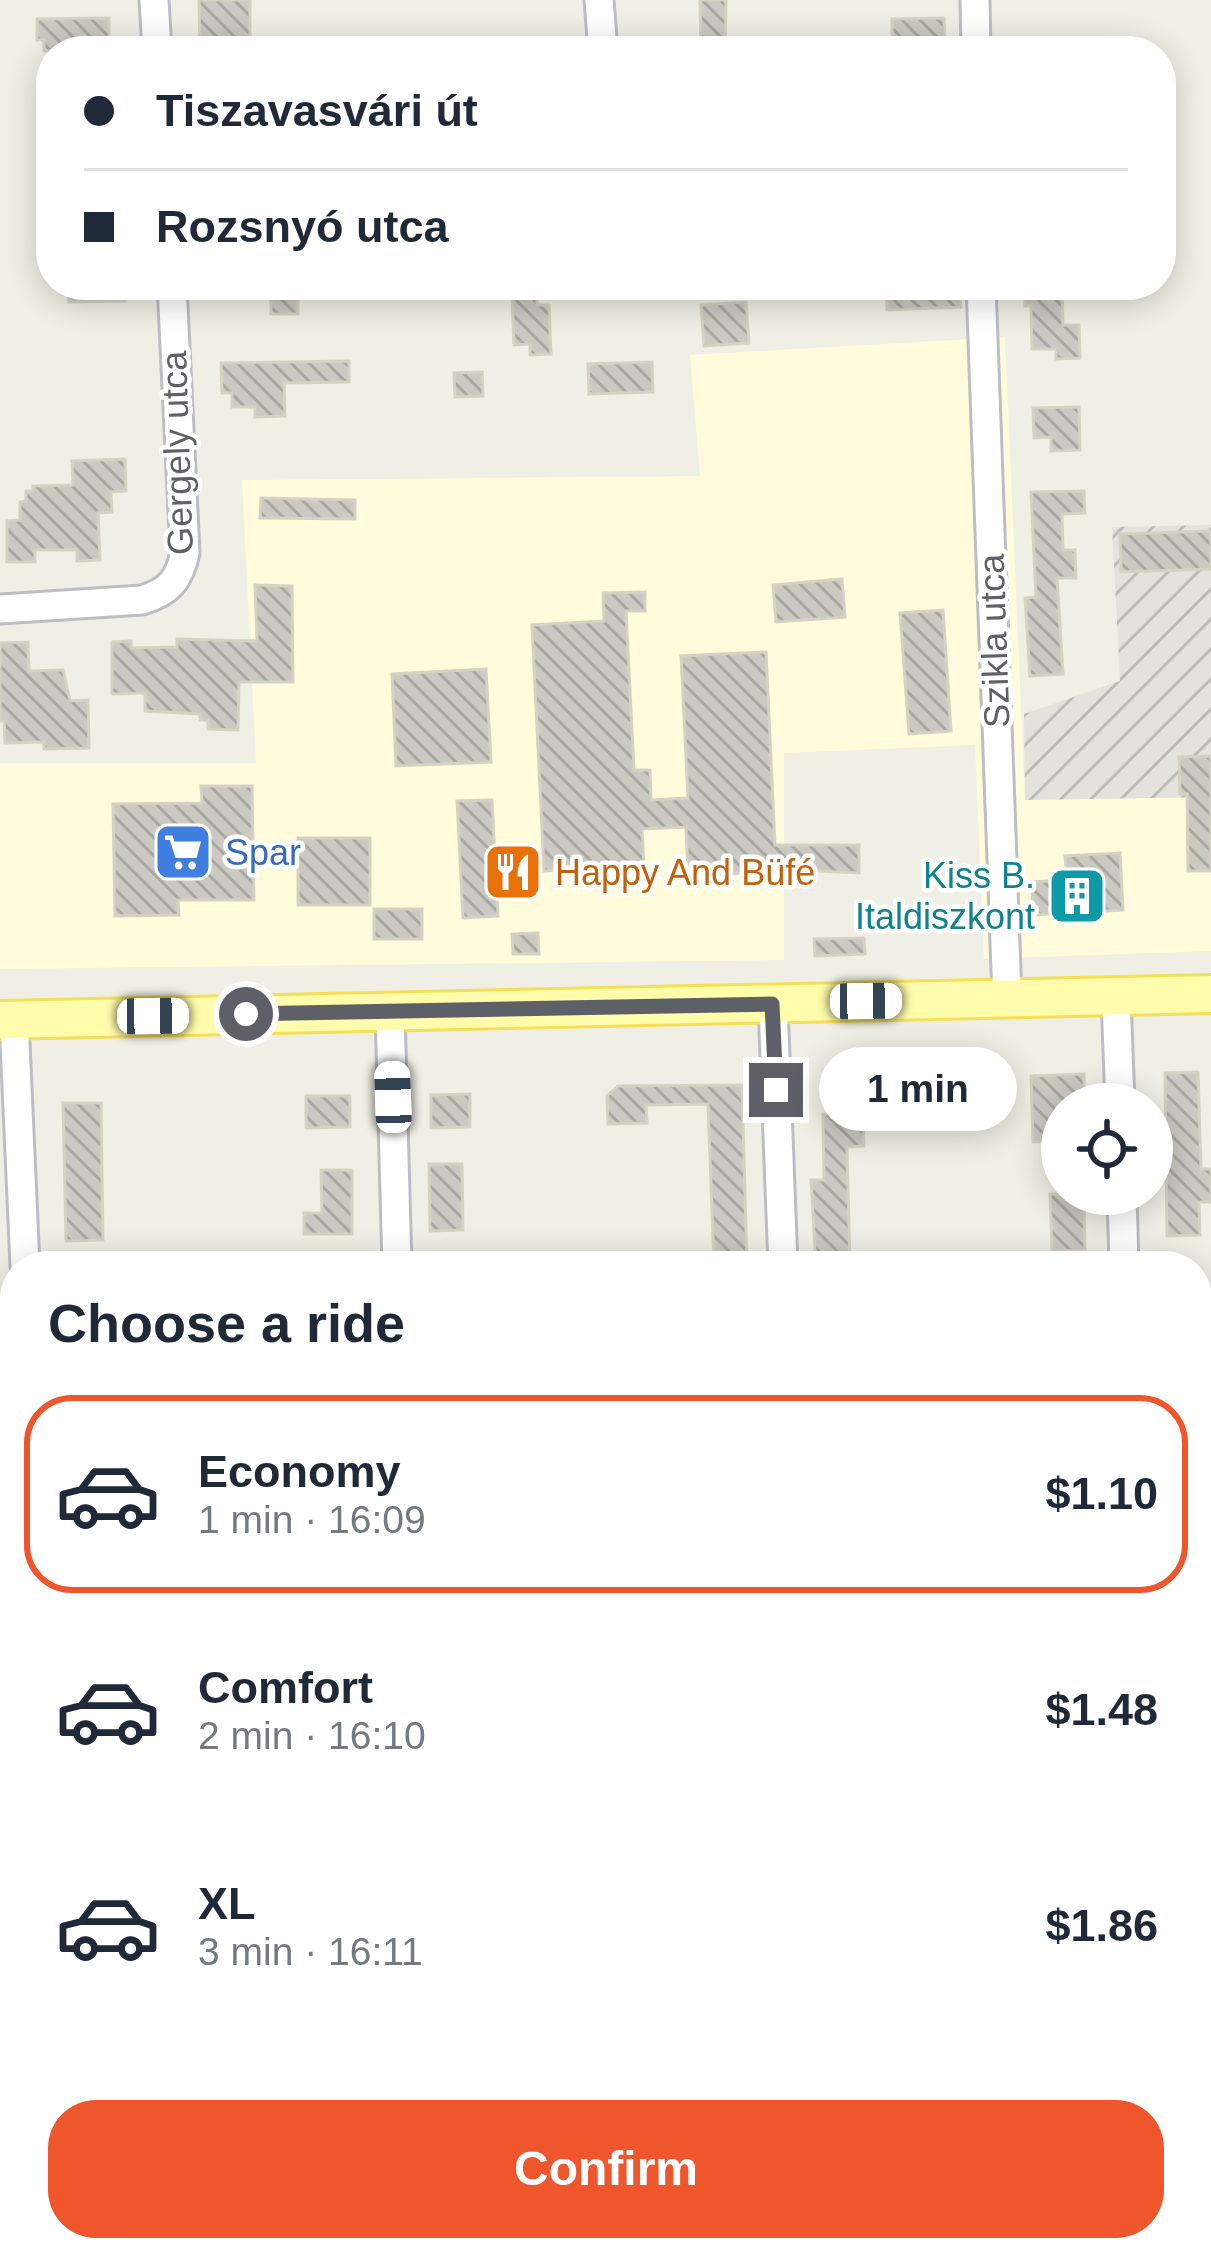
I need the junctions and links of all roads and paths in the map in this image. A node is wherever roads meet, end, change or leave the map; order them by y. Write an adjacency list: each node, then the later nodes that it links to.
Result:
1 (154, 0): 4 (street)
2 (599, 0): 5 (street)
3 (975, 0): 6 (street)
4 (156, 36)
5 (601, 36)
6 (976, 36)
7 (173, 300): 9 (street, Gergely utca)
8 (982, 300): 12 (street, Szikla utca)
9 (0, 609)
10 (1211, 994): 11 (main road)
11 (1116, 997): 12 (main road); 16 (street)
12 (1007, 998): 13 (main road)
13 (772, 1004): 14 (main road); 20 (street)
14 (391, 1012): 15 (main road); 19 (street)
15 (7, 1020): 18 (street)
16 (1119, 1083)
17 (1123, 1215): 21 (street)
18 (24, 1251)
19 (397, 1251)
20 (782, 1251)
21 (1124, 1251)

